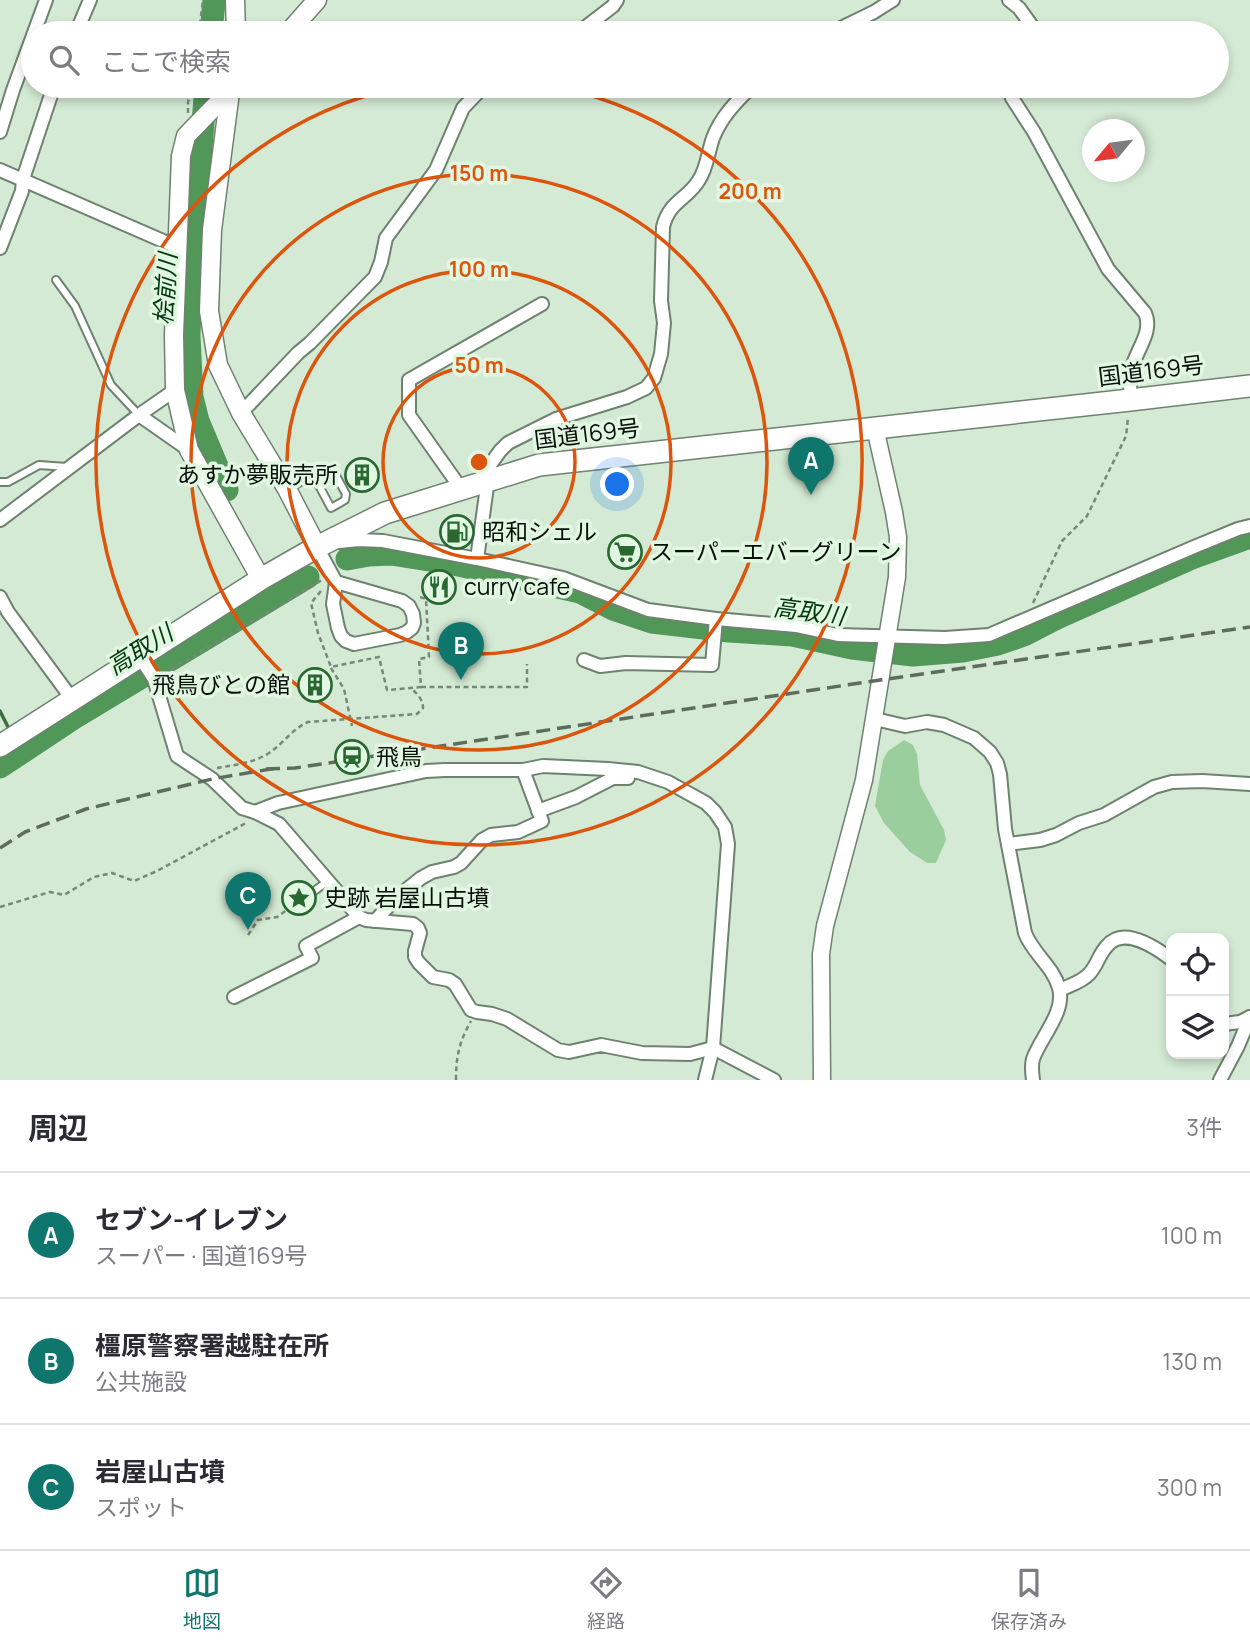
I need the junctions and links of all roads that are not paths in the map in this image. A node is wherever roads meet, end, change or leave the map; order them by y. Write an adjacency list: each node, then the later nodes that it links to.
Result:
1 (46, 0): 8 (street)
2 (90, 0): 9 (street)
3 (235, 0): 10 (main road)
4 (317, 0): 11 (main road)
5 (617, 0): 12 (street)
6 (893, 0): 13 (street)
7 (1009, 0): 14 (street)
8 (38, 21)
9 (81, 21)
10 (236, 21)
11 (299, 21)
12 (594, 21)
13 (856, 21)
14 (1028, 21)
15 (21, 68): 22 (street)
16 (50, 98): 24 (street)
17 (223, 98): 25 (main road)
18 (225, 98): 32 (main road)
19 (473, 98): 32 (street)
20 (740, 98): 38 (street)
21 (1012, 98): 31 (street)
22 (0, 132)
23 (0, 170): 24 (street)
24 (23, 179): 25 (street); 26 (street)
25 (177, 247): 30 (main road)
26 (0, 248)
27 (56, 280): 33 (lane)
28 (542, 304): 41 (street)
29 (1250, 386): 31 (highway, 国道169号)
30 (175, 390): 33 (street); 35 (main road)
31 (1130, 400): 34 (highway, 国道169号)
32 (241, 413): 40 (main road)
33 (139, 415): 35 (street); 36 (street)
34 (875, 428): 38 (highway, 国道169号); 50 (street)
35 (189, 450): 46 (main road)
36 (69, 467): 39 (lane); 42 (street)
37 (316, 480): 37 (lane); 40 (lane)
38 (488, 480): 41 (highway, 国道169号); 45 (street)
39 (0, 482)
40 (287, 489): 44 (main road)
41 (459, 489): 44 (highway, 国道169号)
42 (0, 520)
43 (1250, 527): 50 (street)
44 (317, 547): 45 (street); 46 (highway, 国道169号); 47 (street)
45 (477, 559): 49 (street)
46 (261, 579): 51 (highway, 国道169号)
47 (336, 582): 47 (street)
48 (0, 597): 53 (street)
49 (716, 627): 50 (street); 52 (street)
50 (886, 646): 54 (street)
51 (139, 656): 53 (highway, 国道169号); 60 (street)
52 (584, 660)
53 (72, 699): 55 (highway, 国道169号)
54 (875, 719): 61 (street); 74 (street)
55 (8, 741)
56 (523, 770): 57 (street); 59 (street); 60 (street)
57 (638, 772): 59 (street); 71 (street)
58 (1250, 784): 61 (street)
59 (538, 811): 65 (street)
60 (254, 812): 62 (street)
61 (1007, 844): 67 (street)
62 (328, 881): 63 (lane); 64 (street)
63 (302, 900)
64 (359, 917): 65 (street); 68 (street)
65 (375, 920): 71 (street)
66 (1166, 955): 67 (street)
67 (1060, 990): 75 (street)
68 (234, 997)
69 (1250, 1017): 70 (street); 76 (street)
70 (1229, 1023)
71 (713, 1048): 72 (street); 73 (street)
72 (705, 1080)
73 (774, 1080)
74 (822, 1080)
75 (1033, 1080)
76 (1220, 1080)

